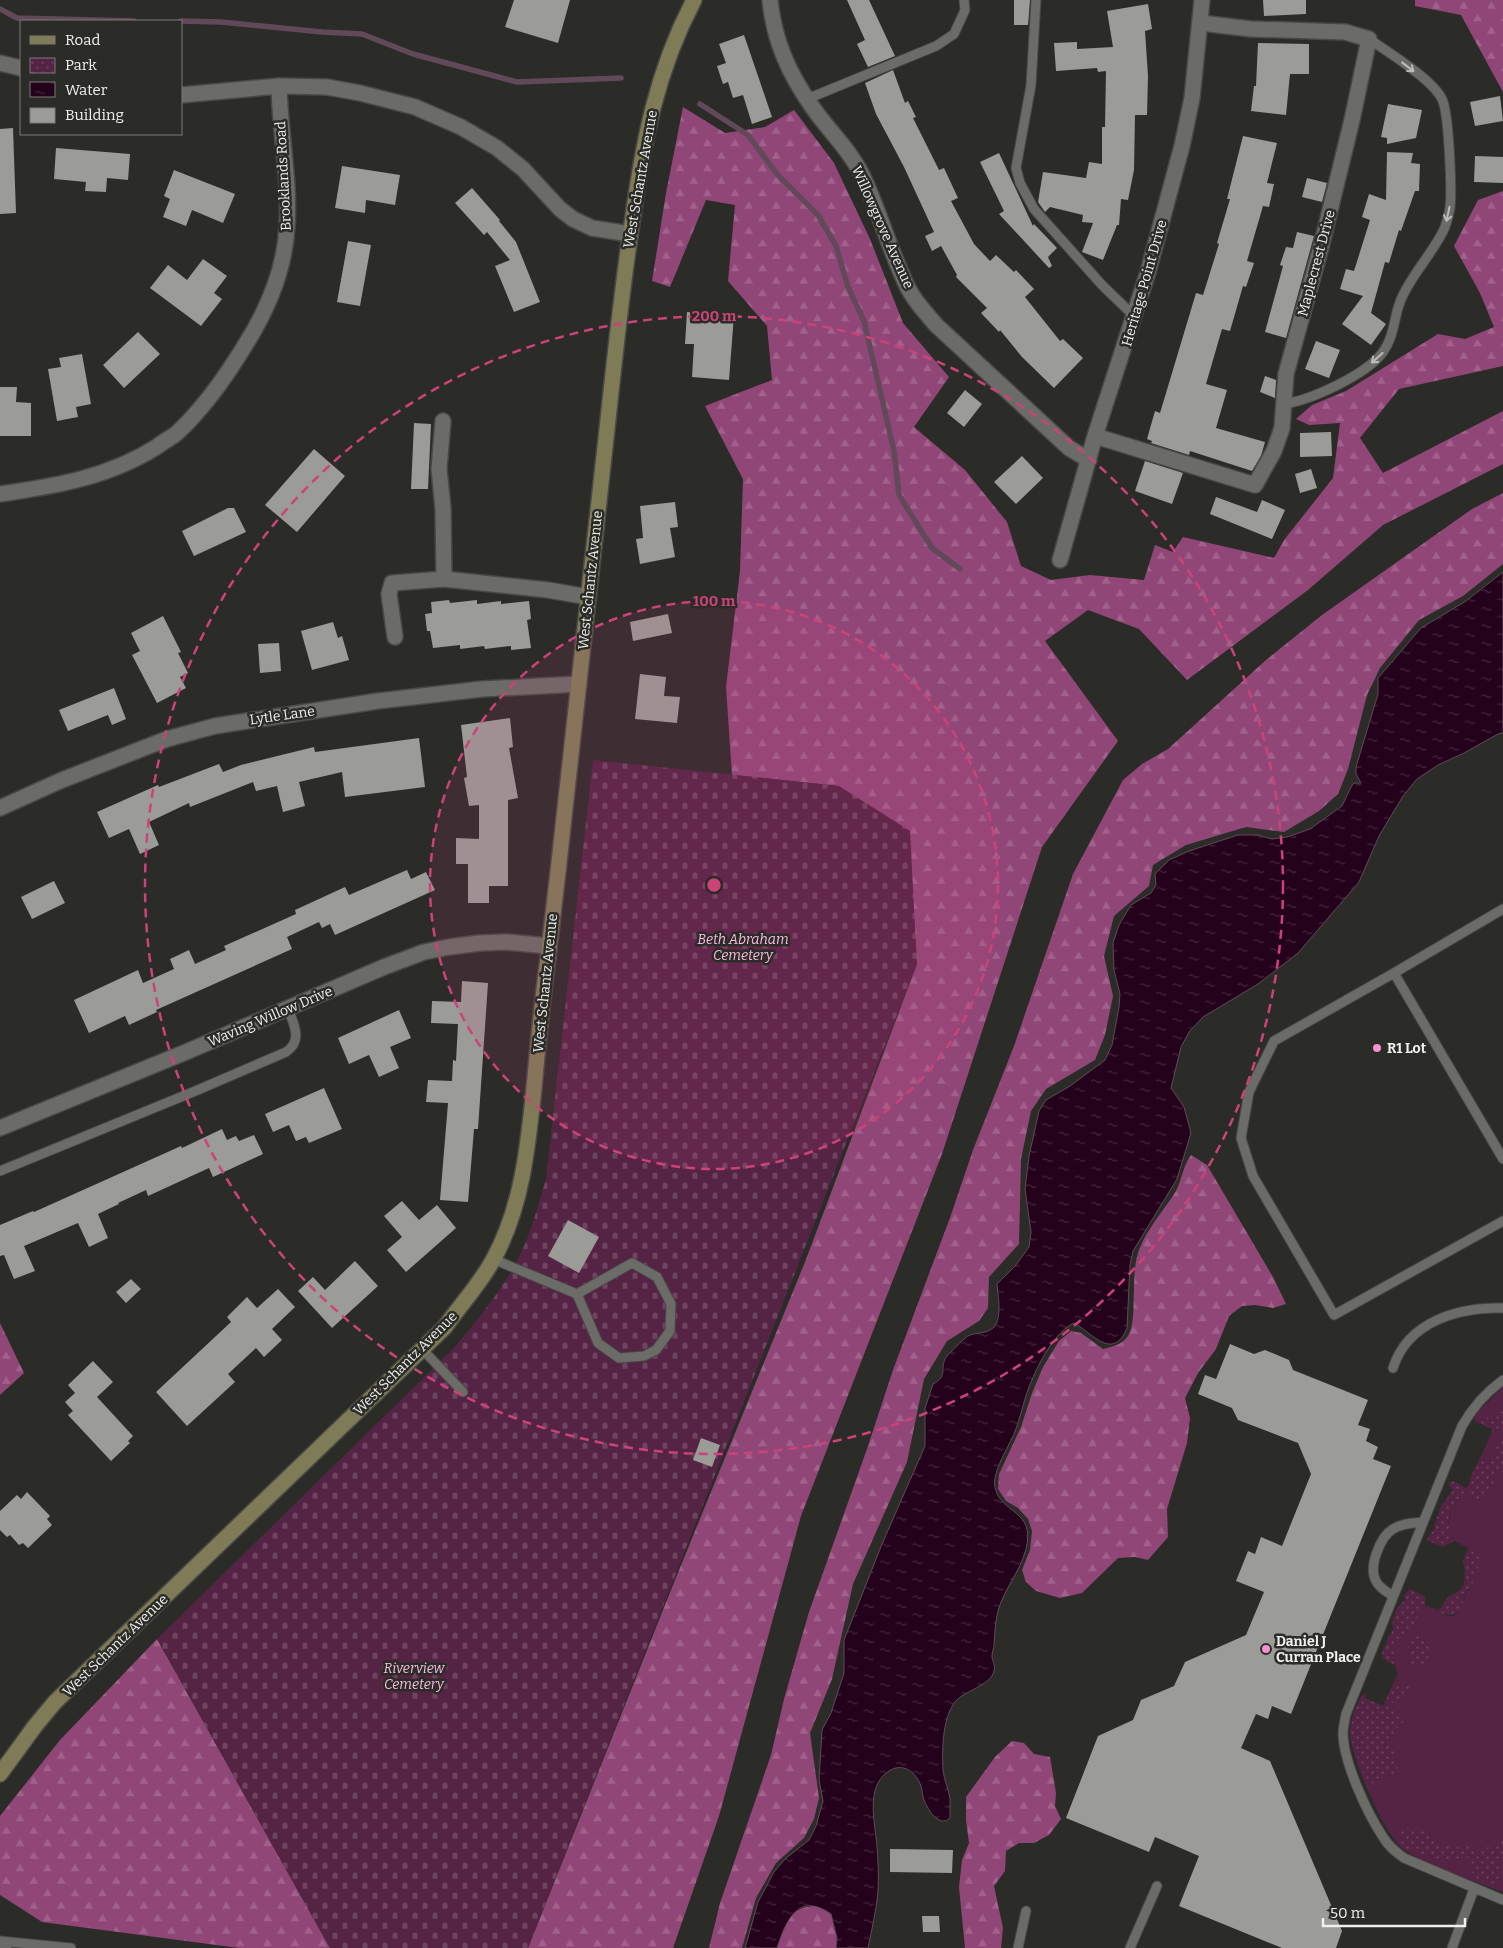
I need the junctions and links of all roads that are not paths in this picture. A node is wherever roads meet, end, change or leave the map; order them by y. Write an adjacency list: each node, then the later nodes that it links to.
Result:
1 (694, 0): 13 (main road, West Schantz Avenue)
2 (770, 0): 12 (street, Willowgrove Avenue)
3 (964, 0): 12 (lane)
4 (1036, 0): 14 (lane)
5 (1202, 0): 6 (street, Heritage Point Drive)
6 (1201, 23): 7 (street); 14 (street, Heritage Point Drive)
7 (1369, 40): 15 (street, Maplecrest Drive); 15 (lane, one-way to 15)
8 (0, 63): 9 (street)
9 (20, 68)
10 (279, 86): 11 (street); 13 (street); 19 (street, Brooklands Road)
11 (182, 95)
12 (807, 99): 18 (street, Willowgrove Avenue)
13 (630, 234): 22 (main road, West Schantz Avenue)
14 (1134, 316): 17 (street, Heritage Point Drive)
15 (1284, 404): 17 (street, Maplecrest Drive)
16 (443, 421): 21 (street)
17 (1095, 436): 18 (street, Heritage Point Drive)
18 (1089, 460): 20 (street, Heritage Point Drive)
19 (0, 494)
20 (1060, 560)
21 (444, 579): 22 (street); 23 (street)
22 (588, 597): 24 (main road, West Schantz Avenue)
23 (395, 637)
24 (579, 684): 25 (street, Lytle Lane); 27 (main road, West Schantz Avenue)
25 (0, 808)
26 (1503, 909): 28 (lane)
27 (549, 946): 29 (street, Waving Willow Drive); 34 (main road, West Schantz Avenue)
28 (1394, 973): 31 (lane); 33 (lane)
29 (288, 1009): 30 (street, Waving Willow Drive); 32 (lane)
30 (0, 1128)
31 (1503, 1159)
32 (0, 1171)
33 (1503, 1221)
34 (494, 1260): 35 (lane); 37 (main road, West Schantz Avenue)
35 (577, 1294): 35 (lane)
36 (1503, 1308): 38 (lane)
37 (422, 1349): 40 (lane); 43 (main road, West Schantz Avenue)
38 (1394, 1368)
39 (1503, 1380): 41 (lane)
40 (463, 1392)
41 (1423, 1522): 42 (lane); 42 (lane)
42 (1393, 1596): 45 (lane)
43 (0, 1774)
44 (1157, 1886): 53 (lane)
45 (1474, 1889): 46 (lane); 54 (lane)
46 (1503, 1900)
47 (1026, 1911): 52 (lane)
48 (0, 1941): 51 (lane)
49 (0, 1945): 50 (street)
50 (4, 1948)
51 (71, 1948)
52 (1018, 1948)
53 (1130, 1948)
54 (1452, 1948)

